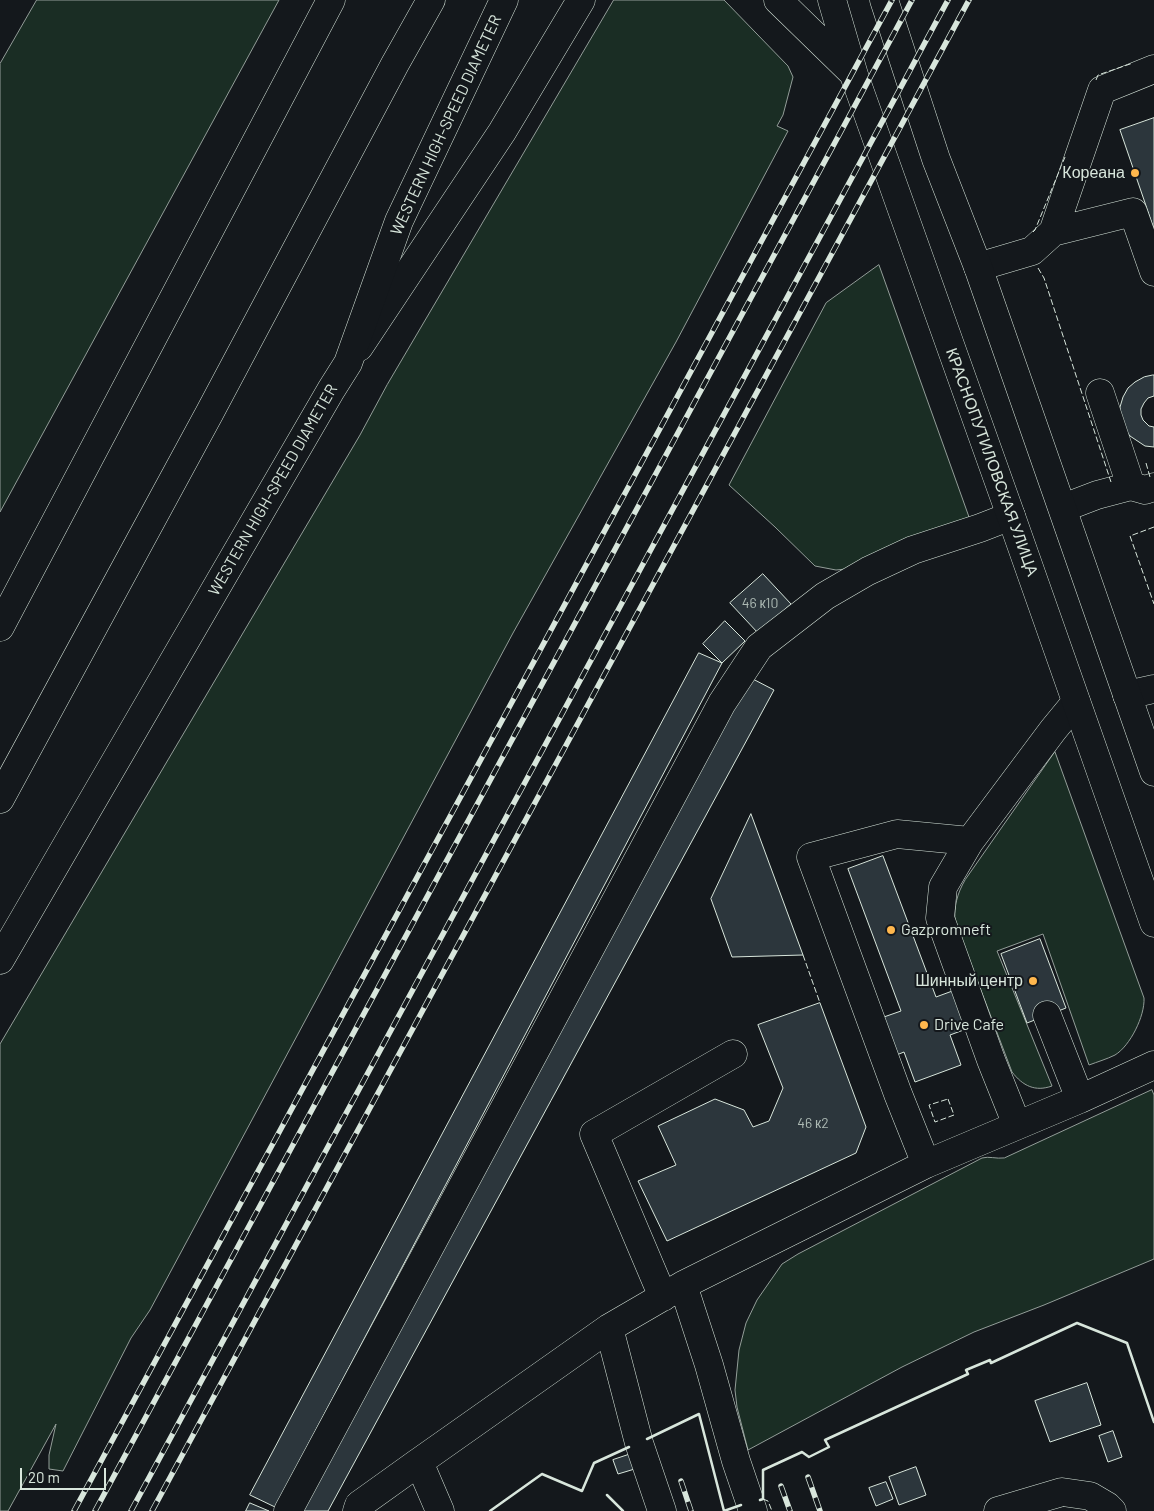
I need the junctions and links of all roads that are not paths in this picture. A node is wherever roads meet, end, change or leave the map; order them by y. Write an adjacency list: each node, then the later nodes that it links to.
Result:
1 (331, 0): 18 (main road)
2 (431, 0): 23 (main road)
3 (504, 0): 13 (main road, WESTERN HIGH-SPEED DIAMETER)
4 (581, 0): 13 (main road)
5 (778, 0): 9 (main road)
6 (832, 0): 9 (main road, КРАСНОПУТИЛОВСКАЯ УЛИЦА)
7 (884, 0): 11 (main road)
8 (1154, 69): 10 (main road)
9 (854, 75): 17 (main road, КРАСНОПУТИЛОВСКАЯ УЛИЦА)
10 (1053, 232): 11 (main road); 12 (main road)
11 (978, 267): 16 (main road)
12 (1154, 272)
13 (348, 363): 26 (main road, WESTERN HIGH-SPEED DIAMETER)
14 (1100, 393): 15 (main road)
15 (1148, 493): 16 (main road)
16 (1063, 508): 20 (main road)
17 (1011, 516): 21 (main road, КРАСНОПУТИЛОВСКАЯ УЛИЦА); 36 (main road)
18 (0, 627)
19 (1154, 689): 20 (main road)
20 (1127, 695): 22 (main road)
21 (1076, 702): 24 (main road); 25 (main road, КРАСНОПУТИЛОВСКАЯ УЛИЦА)
22 (1154, 772)
23 (0, 799)
24 (970, 841): 31 (main road); 32 (main road)
25 (1154, 923)
26 (0, 960)
27 (1047, 1015): 30 (main road)
28 (733, 1054): 33 (main road)
29 (1154, 1065): 30 (main road)
30 (1080, 1099): 31 (main road)
31 (1018, 1125): 32 (main road)
32 (926, 1164): 33 (main road)
33 (673, 1291): 34 (main road); 40 (main road)
34 (609, 1328): 35 (main road); 39 (main road)
35 (419, 1462): 37 (main road); 38 (main road)
36 (288, 1511)
37 (356, 1511)
38 (440, 1511)
39 (662, 1511)
40 (753, 1511)
41 (998, 1511): 42 (main road)
42 (1112, 1511)

